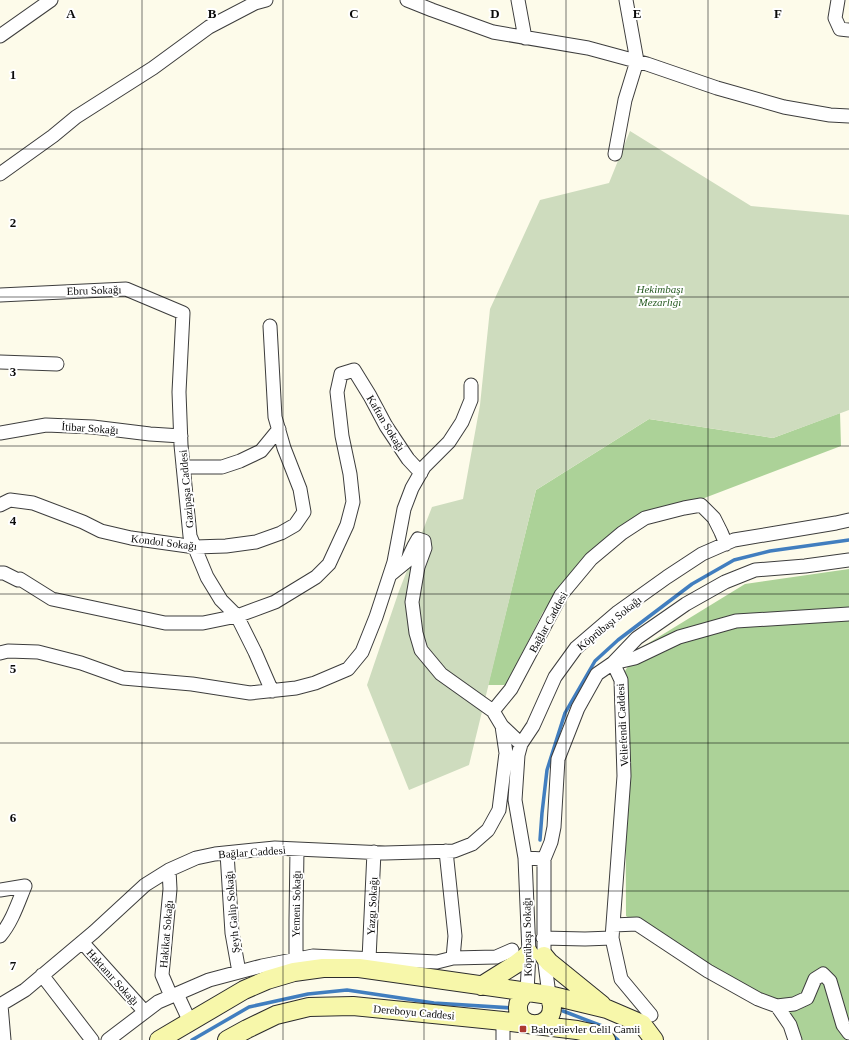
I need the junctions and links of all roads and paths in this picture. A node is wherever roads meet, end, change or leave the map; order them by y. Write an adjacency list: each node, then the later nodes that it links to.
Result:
1 (51, 0): 8 (street)
2 (266, 0): 13 (street)
3 (407, 0): 9 (street)
4 (518, 0): 9 (street)
5 (626, 0): 10 (street)
6 (838, 0): 7 (street)
7 (849, 30)
8 (0, 36)
9 (525, 38): 10 (street)
10 (637, 61): 11 (street); 12 (street)
11 (849, 116)
12 (615, 154)
13 (0, 174)
14 (0, 294): 15 (street, Ebru Sokağı)
15 (182, 313): 22 (street, Gazipaşa Caddesi)
16 (270, 326): 20 (street, Kondol Sokağı)
17 (0, 362): 18 (street)
18 (57, 364)
19 (471, 385): 24 (street)
20 (279, 429): 23 (street); 28 (street, Kondol Sokağı)
21 (0, 433): 22 (street, İtibar Sokağı)
22 (181, 436): 23 (street, Gazipaşa Caddesi)
23 (183, 467): 28 (street, Gazipaşa Caddesi)
24 (421, 473): 31 (street); 33 (street, Kaftan Sokağı)
25 (0, 505): 28 (street, Kondol Sokağı)
26 (849, 520): 27 (street, Köprübaşı Sokağı)
27 (726, 544): 37 (street, Bağlar Caddesi); 39 (street, Köprübaşı Sokağı)
28 (195, 547): 33 (street, Gazipaşa Caddesi)
29 (849, 560): 35 (street)
30 (0, 573): 33 (street)
31 (390, 575): 36 (street); 37 (street)
32 (849, 614): 35 (street)
33 (237, 616): 36 (street, Gazipaşa Caddesi)
34 (0, 653): 36 (street)
35 (613, 663): 45 (street); 48 (street, Veliefendi Caddesi)
36 (272, 691)
37 (493, 711): 38 (street)
38 (502, 726): 39 (street); 41 (street, Bağlar Caddesi)
39 (521, 744): 44 (street, Köprübaşı Sokağı)
40 (297, 849): 42 (street, Bağlar Caddesi); 43 (street, Bağlar Caddesi); 56 (street, Yemeni Sokağı)
41 (446, 851): 42 (street, Bağlar Caddesi); 54 (street)
42 (374, 852): 55 (street, Yazgı Sokağı)
43 (227, 853): 46 (street, Bağlar Caddesi); 57 (street, Şeyh Galip Sokağı)
44 (525, 858): 45 (street); 53 (street, Köprübaşı Sokağı)
45 (544, 859): 50 (street)
46 (169, 870): 52 (street, Bağlar Caddesi); 61 (street, Hakikat Sokağı)
47 (0, 890): 49 (street)
48 (613, 925): 51 (street, Veliefendi Caddesi); 64 (street)
49 (0, 936)
50 (543, 938): 51 (street); 53 (street)
51 (612, 938): 67 (street, Veliefendi Caddesi)
52 (82, 942): 58 (street, Bağlar Caddesi); 66 (street, Haktanır Sokağı)
53 (528, 953): 54 (street); 59 (main road); 60 (street, Köprübaşı Sokağı); 62 (street); 65 (main road)
54 (453, 958): 55 (street)
55 (369, 959): 56 (street)
56 (296, 960): 57 (street)
57 (239, 972): 61 (street)
58 (42, 975): 63 (street, Bağlar Caddesi); 73 (street)
59 (481, 986): 60 (main road); 69 (main road)
60 (528, 992): 62 (main road); 70 (main road)
61 (174, 995): 66 (street); 69 (street, Hakikat Sokağı)
62 (549, 995): 65 (main road); 70 (main road)
63 (0, 1005): 72 (street)
64 (777, 1006): 71 (street); 80 (street)
65 (607, 1009): 79 (main road)
66 (145, 1012): 74 (street)
67 (651, 1015)
68 (503, 1021): 70 (main road, Dereboyu Caddesi); 76 (main road, Dereboyu Caddesi); 77 (street)
69 (190, 1022): 75 (main road)
70 (534, 1024): 78 (main road, Dereboyu Caddesi)
71 (849, 1033)
72 (4, 1040)
73 (92, 1040)
74 (108, 1040)
75 (159, 1040)
76 (227, 1040)
77 (503, 1040)
78 (606, 1040)
79 (654, 1040)
80 (795, 1040)

